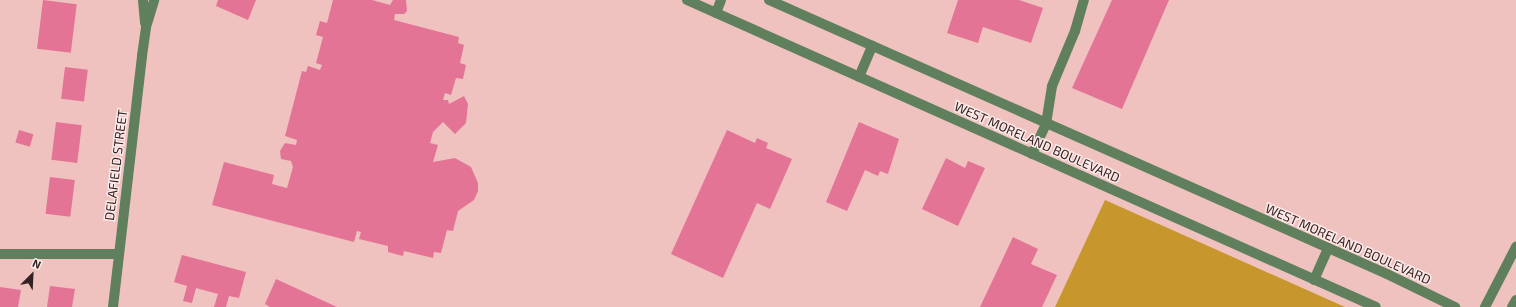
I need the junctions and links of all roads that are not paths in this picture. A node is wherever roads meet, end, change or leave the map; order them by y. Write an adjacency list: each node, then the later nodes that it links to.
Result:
1 (143, 0): 8 (street, DELAFIELD STREET)
2 (154, 0): 8 (street, DELAFIELD STREET)
3 (688, 0): 7 (street, WEST MORELAND BOULEVARD)
4 (721, 0): 7 (street)
5 (769, 0): 9 (street, WEST MORELAND BOULEVARD)
6 (1084, 0): 11 (street)
7 (716, 13): 10 (street, WEST MORELAND BOULEVARD)
8 (146, 27): 16 (street, DELAFIELD STREET)
9 (872, 46): 10 (street); 11 (street, WEST MORELAND BOULEVARD)
10 (859, 77): 12 (street, WEST MORELAND BOULEVARD)
11 (1046, 124): 12 (street); 14 (street, WEST MORELAND BOULEVARD)
12 (1032, 154): 17 (street, WEST MORELAND BOULEVARD)
13 (1516, 247): 22 (street)
14 (1328, 248): 17 (street); 21 (street, WEST MORELAND BOULEVARD)
15 (0, 254): 16 (street)
16 (118, 254): 19 (street, DELAFIELD STREET)
17 (1314, 280): 20 (street, WEST MORELAND BOULEVARD)
18 (1516, 300): 23 (street)
19 (113, 307)
20 (1376, 307)
21 (1455, 307)
22 (1485, 307)
23 (1512, 307)

